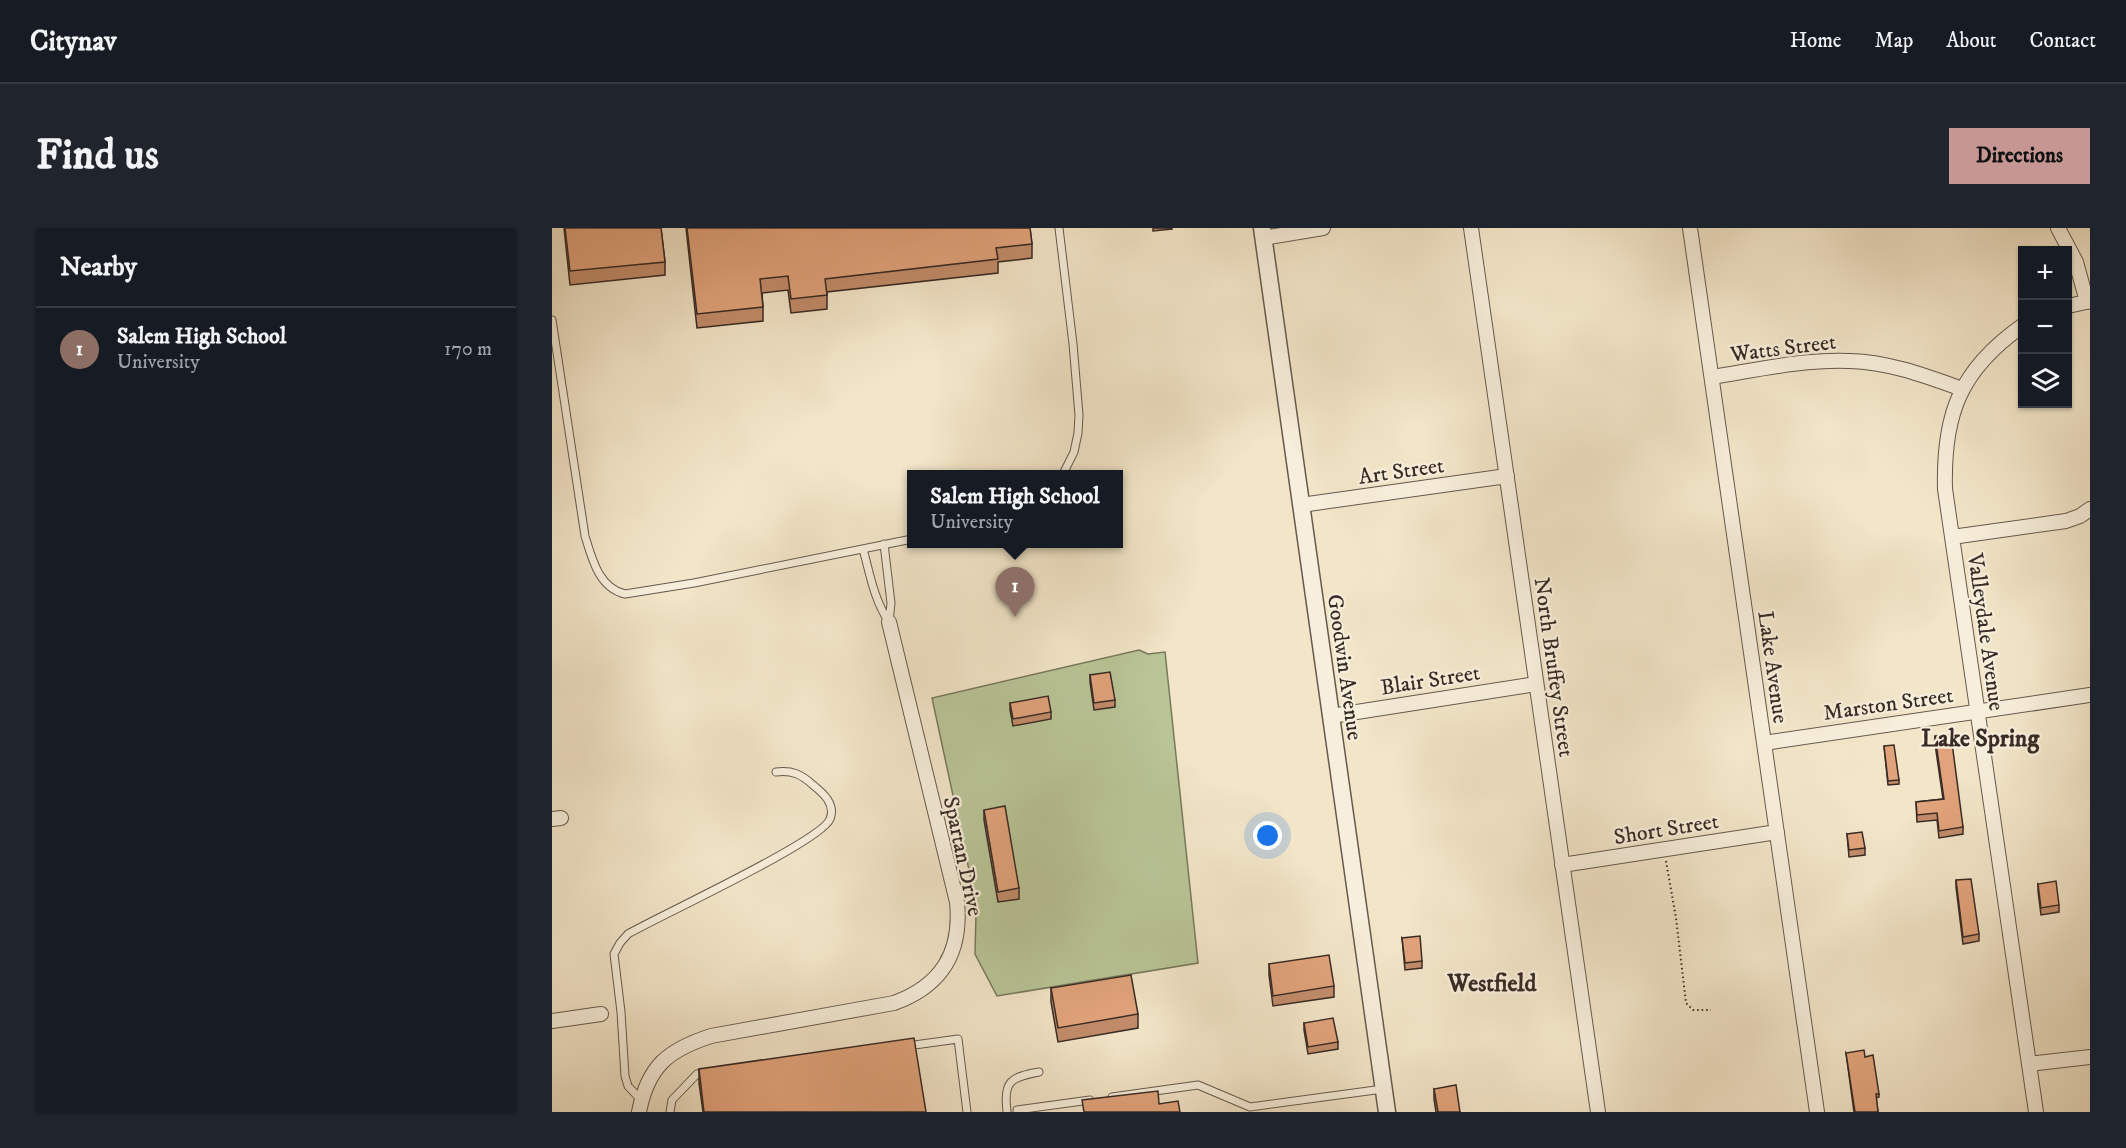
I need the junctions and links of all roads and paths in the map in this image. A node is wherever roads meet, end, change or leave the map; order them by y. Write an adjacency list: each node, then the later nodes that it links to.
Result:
1 (1059, 228): 13 (lane)
2 (1323, 228): 6 (street)
3 (1471, 228): 14 (street, North Bruffey Street)
4 (1690, 228): 11 (street, Lake Avenue)
5 (2058, 228): 7 (street)
6 (1263, 233): 15 (street, Goodwin Avenue)
7 (2089, 302): 8 (street)
8 (2072, 305)
9 (552, 320): 20 (lane)
10 (2018, 329): 12 (street, Valleydale Avenue)
11 (1712, 376): 12 (street, Watts Street); 26 (street, Lake Avenue)
12 (1962, 389): 17 (street, Valleydale Avenue)
13 (1065, 470)
14 (1507, 476): 15 (street, Art Street); 22 (street, North Bruffey Street)
15 (1301, 505): 25 (street, Goodwin Avenue)
16 (2090, 509): 17 (street)
17 (1952, 537): 24 (street, Valleydale Avenue)
18 (907, 540): 19 (lane)
19 (884, 544): 20 (lane); 21 (lane)
20 (863, 549): 21 (lane)
21 (889, 622): 42 (street, Spartan Drive)
22 (1536, 684): 25 (street, Blair Street); 30 (street, North Bruffey Street)
23 (2090, 694): 24 (street, Marston Street)
24 (1977, 711): 26 (street, Marston Street); 36 (street, Valleydale Avenue)
25 (1330, 716): 39 (street, Goodwin Avenue)
26 (1764, 743): 28 (street, Lake Avenue)
27 (776, 772): 42 (lane, Spartan Drive)
28 (1777, 832): 29 (street, Short Street); 50 (street, Lake Avenue)
29 (1664, 849): 30 (street, Short Street); 31 (path)
30 (1562, 865): 49 (street, North Bruffey Street)
31 (1711, 1010)
32 (601, 1014): 33 (street)
33 (552, 1021)
34 (899, 1047): 46 (lane)
35 (2090, 1058): 36 (street)
36 (2029, 1064): 51 (street, Valleydale Avenue)
37 (709, 1072): 45 (lane)
38 (1039, 1072): 47 (lane)
39 (1384, 1089): 43 (lane); 48 (street, Goodwin Avenue)
40 (1108, 1097): 43 (lane)
41 (1096, 1099): 44 (lane)
42 (640, 1106)
43 (1251, 1109)
44 (1017, 1111): 47 (lane)
45 (669, 1112)
46 (967, 1112)
47 (1005, 1112)
48 (1387, 1112)
49 (1598, 1112)
50 (1817, 1112)
51 (2036, 1112)

